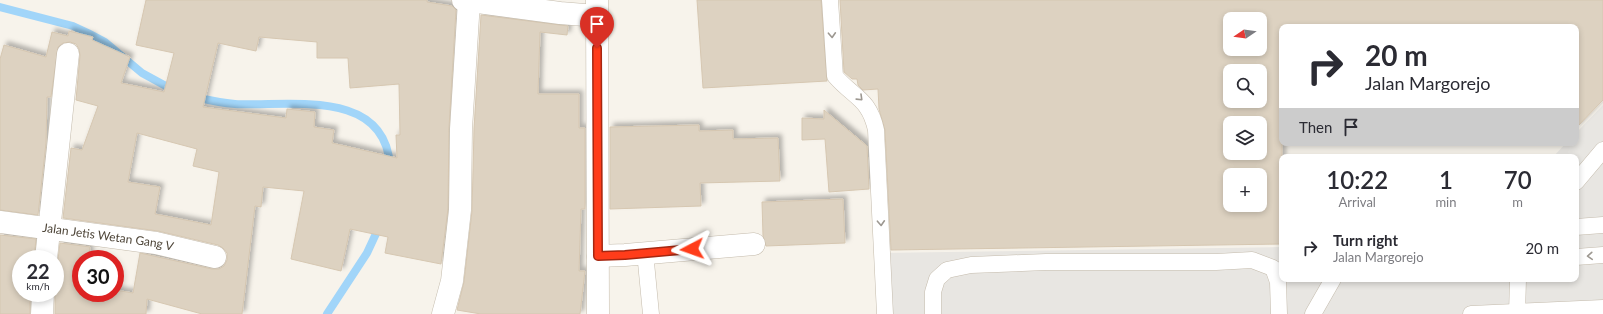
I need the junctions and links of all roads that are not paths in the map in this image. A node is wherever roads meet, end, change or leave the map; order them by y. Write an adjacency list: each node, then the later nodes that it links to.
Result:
1 (466, 0): 3 (street); 24 (street)
2 (830, 0): 27 (lane, one-way to 27)
3 (597, 8): 15 (street)
4 (68, 54): 9 (street)
5 (1603, 150): 6 (lane)
6 (1579, 178)
7 (0, 222): 9 (street, Jalan Jetis Wetan Gang V)
8 (1603, 225): 10 (lane)
9 (48, 227): 12 (street); 16 (street, Jalan Jetis Wetan Gang V)
10 (1579, 227)
11 (754, 244): 13 (street)
12 (47, 250)
13 (645, 252): 15 (street); 26 (lane)
14 (1603, 255): 17 (lane, one-way to 17)
15 (598, 256): 25 (street)
16 (216, 257)
17 (1579, 257)
18 (1331, 282): 30 (lane)
19 (1518, 282): 22 (lane)
20 (43, 302): 23 (street)
21 (1603, 308): 22 (lane)
22 (1517, 313): 31 (lane)
23 (42, 314)
24 (443, 314)
25 (598, 314)
26 (651, 314)
27 (885, 314)
28 (933, 314): 29 (lane)
29 (1279, 314)
30 (1313, 314)
31 (1471, 314)

